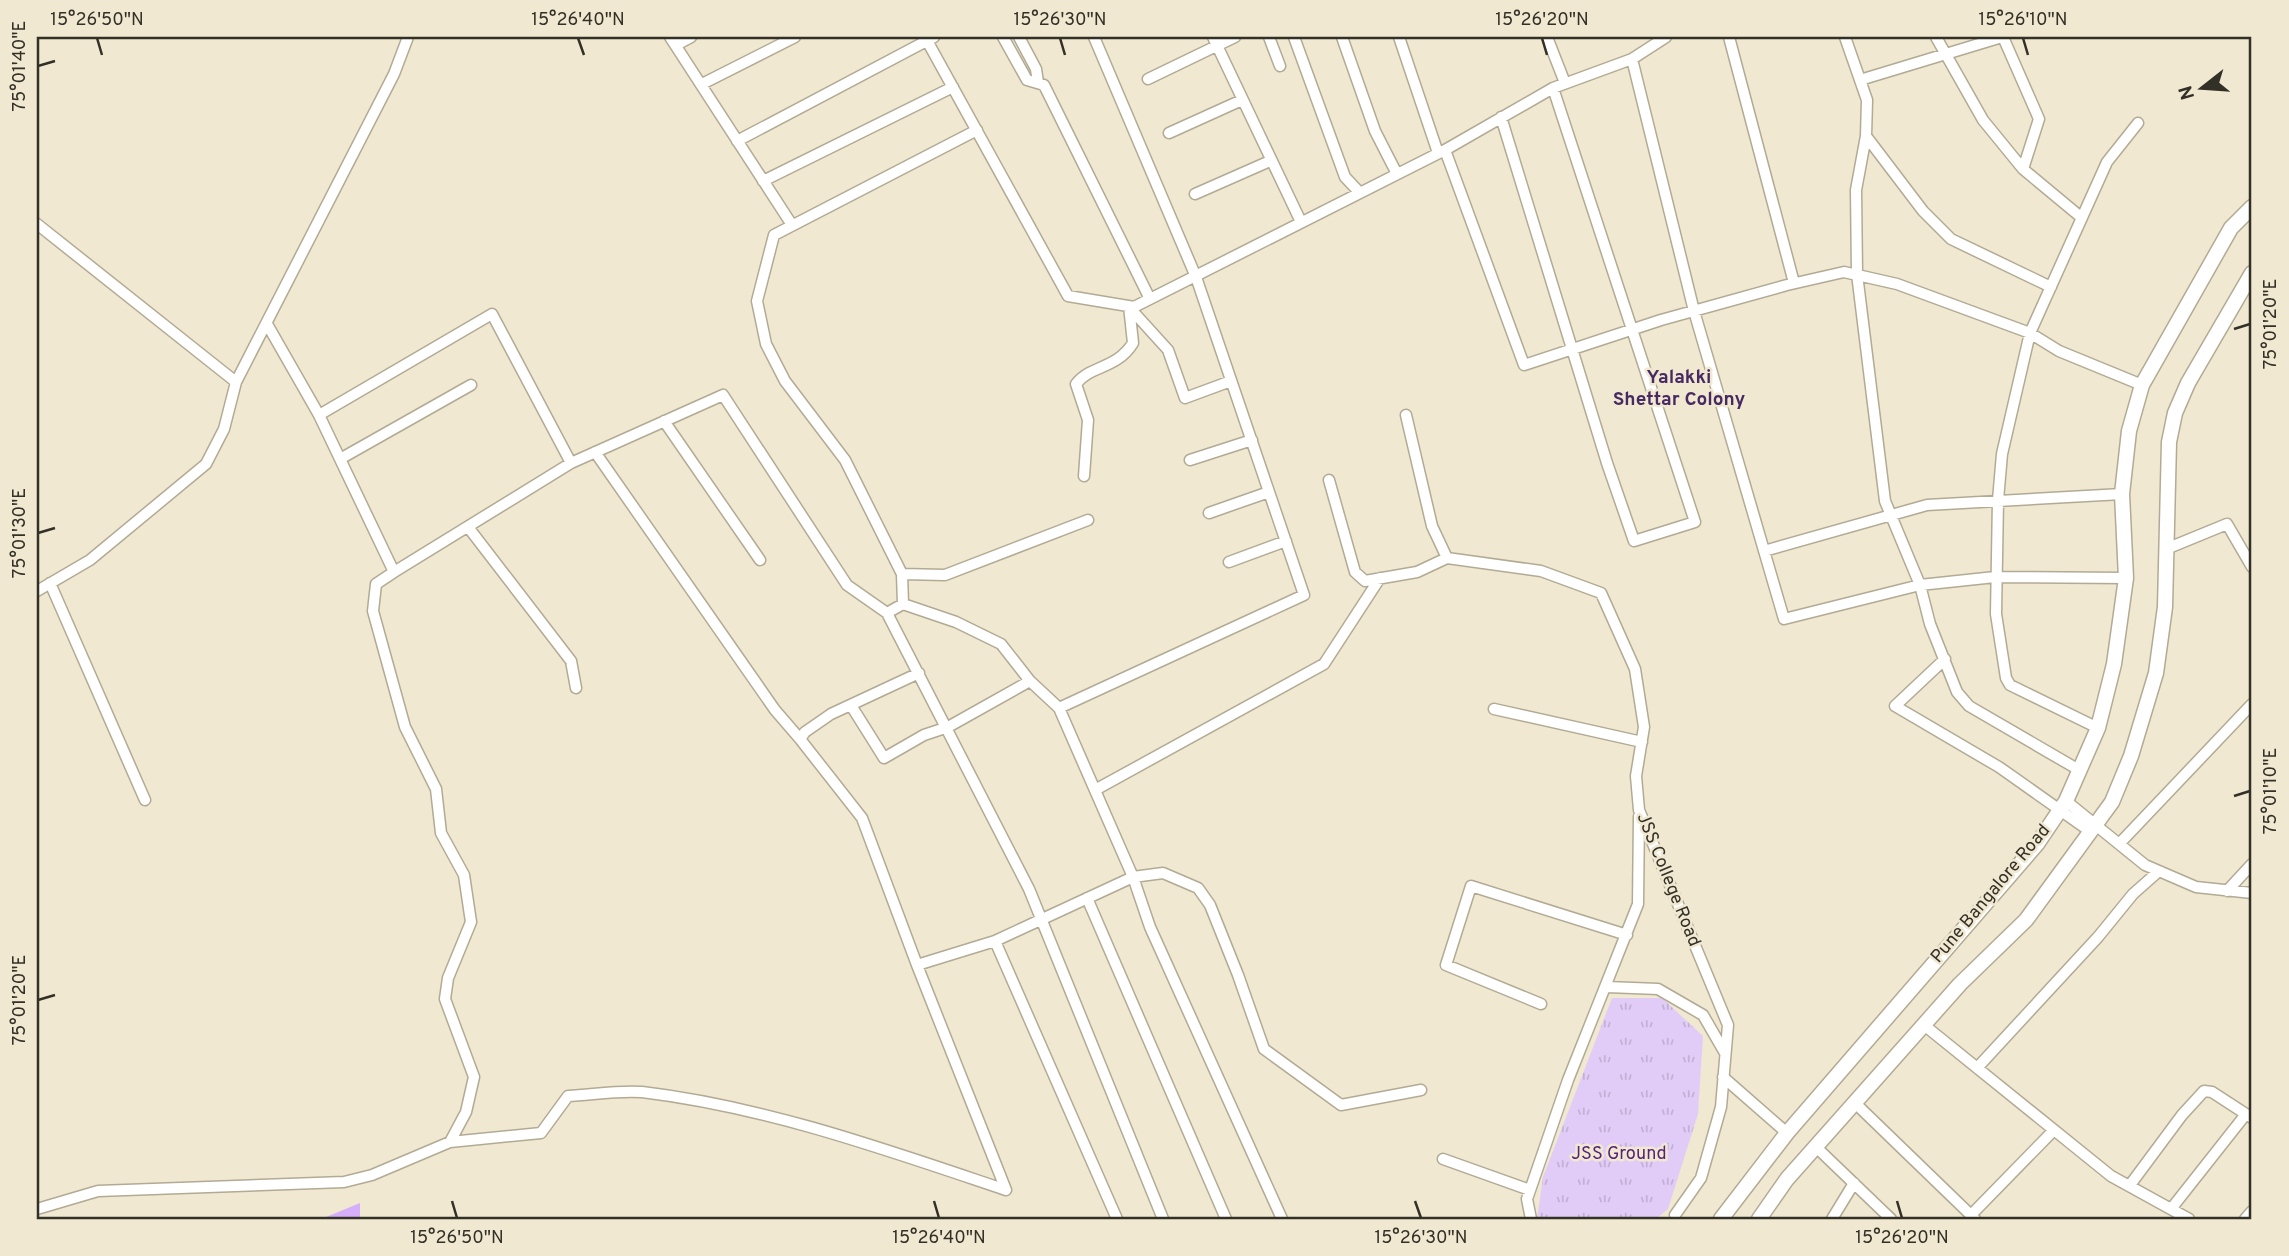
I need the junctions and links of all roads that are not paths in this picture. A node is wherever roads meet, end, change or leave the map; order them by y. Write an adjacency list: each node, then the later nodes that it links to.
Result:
1 (408, 37): 58 (street)
2 (691, 37): 19 (street)
3 (795, 37): 28 (street)
4 (1003, 37): 26 (street)
5 (1019, 37): 26 (street)
6 (1094, 37): 52 (street)
7 (1235, 37): 20 (street)
8 (1269, 37): 23 (street)
9 (1294, 37): 43 (street)
10 (1342, 37): 41 (street)
11 (1399, 37): 38 (street)
12 (1547, 37): 27 (street)
13 (1666, 37): 22 (street)
14 (1729, 37): 53 (street)
15 (1844, 37): 25 (street)
16 (1936, 37): 21 (street)
17 (2002, 37): 21 (street); 40 (street)
18 (929, 38): 29 (street); 37 (street)
19 (673, 41): 28 (street)
20 (1215, 41): 24 (street); 31 (street)
21 (1944, 56): 25 (street); 40 (street)
22 (1632, 59): 27 (street); 57 (street)
23 (1280, 66)
24 (1148, 79)
25 (1860, 80): 36 (street)
26 (1038, 82): 55 (street)
27 (1564, 83): 30 (street)
28 (702, 84): 37 (street)
29 (953, 87): 34 (street); 42 (street)
30 (1553, 88): 32 (street); 59 (street)
31 (1242, 100): 35 (street); 39 (street)
32 (1501, 117): 38 (street); 61 (street)
33 (2138, 123): 46 (street)
34 (977, 130): 49 (street); 56 (street)
35 (1169, 133)
36 (1866, 136): 50 (street); 54 (street)
37 (737, 141): 42 (street)
38 (1442, 152): 41 (street); 61 (street)
39 (1270, 161): 44 (street); 47 (street)
40 (2022, 169): 46 (street)
41 (1397, 174): 43 (street)
42 (763, 181): 49 (street)
43 (1360, 192): 47 (street)
44 (1195, 194)
45 (2252, 206): 65 (main road, Pune Bangalore Road)
46 (2082, 218): 54 (street)
47 (1301, 222): 52 (street)
48 (37, 224): 63 (street)
49 (792, 225): 91 (street)
50 (1857, 274): 53 (street); 60 (street); 80 (street)
51 (2252, 274): 84 (main road, Pune Bangalore Road)
52 (1196, 277): 55 (street); 62 (street)
53 (1794, 283): 57 (street)
54 (2051, 287): 60 (street)
55 (1150, 299): 56 (street)
56 (1129, 306): 62 (street); 74 (street)
57 (1694, 311): 59 (street); 85 (street)
58 (267, 324): 63 (street); 66 (street)
59 (1630, 330): 61 (street); 61 (street)
60 (2030, 333): 65 (street); 78 (street)
61 (1572, 351)
62 (1231, 381): 69 (street)
63 (236, 382): 95 (street)
64 (471, 385): 71 (street)
65 (2142, 385): 77 (main road, Pune Bangalore Road)
66 (319, 415): 71 (street); 73 (street)
67 (1406, 415): 86 (street)
68 (664, 421): 70 (street); 87 (street); 99 (street)
69 (1252, 440): 72 (street); 76 (street)
70 (595, 452): 73 (street); 110 (street)
71 (340, 459): 90 (street)
72 (1190, 460)
73 (571, 463): 82 (street)
74 (1084, 476)
75 (1329, 480): 93 (street)
76 (1269, 492): 79 (street); 83 (street)
77 (2122, 494): 78 (street); 94 (main road, Pune Bangalore Road)
78 (1998, 500): 80 (street); 92 (street)
79 (1209, 513)
80 (1892, 517): 85 (street); 96 (street)
81 (1088, 520): 91 (street)
82 (468, 527): 90 (street); 103 (street)
83 (1286, 541): 88 (street); 106 (street)
84 (2166, 549): 89 (street); 117 (main road, Pune Bangalore Road)
85 (1763, 551): 96 (street)
86 (1447, 558): 93 (street); 111 (street, JSS College Road)
87 (760, 560)
88 (1229, 562)
89 (2252, 567)
90 (394, 572): 140 (street)
91 (902, 574): 98 (street)
92 (1995, 577): 94 (street); 96 (street); 109 (street)
93 (1380, 578): 113 (street)
94 (2126, 578): 109 (main road, Pune Bangalore Road)
95 (50, 583): 97 (street); 114 (street)
96 (1920, 585): 100 (street)
97 (37, 591)
98 (903, 604): 99 (street); 102 (street)
99 (887, 613): 101 (street)
100 (1945, 659): 112 (street); 115 (street)
101 (919, 673): 105 (street); 108 (street)
102 (1030, 681): 106 (street); 108 (street)
103 (576, 688)
104 (2252, 704): 118 (street)
105 (852, 707): 108 (street); 110 (street)
106 (1059, 708): 113 (street)
107 (1494, 709): 111 (street)
108 (948, 727): 125 (street)
109 (2098, 728): 112 (main road, Pune Bangalore Road)
110 (800, 739): 128 (street)
111 (1642, 742): 116 (street, JSS College Road)
112 (2080, 770): 115 (main road, Pune Bangalore Road)
113 (1096, 790): 121 (street)
114 (145, 800)
115 (2064, 804): 117 (street); 139 (main road, Pune Bangalore Road)
116 (1639, 810): 126 (street); 132 (street, JSS College Road)
117 (2093, 829): 118 (street); 131 (main road, Pune Bangalore Road)
118 (2119, 844): 120 (street)
119 (2252, 864): 122 (street)
120 (2159, 871): 122 (street); 133 (street)
121 (1133, 877): 124 (street); 135 (street); 154 (street)
122 (2227, 891): 123 (street)
123 (2252, 893)
124 (1087, 898): 125 (street); 153 (street)
125 (1041, 918): 127 (street); 152 (street)
126 (1627, 935): 129 (street); 130 (street)
127 (995, 942): 128 (street); 151 (street)
128 (917, 965): 140 (street)
129 (1606, 987): 132 (street); 145 (street)
130 (1541, 1004)
131 (1924, 1025): 133 (street); 136 (main road, Pune Bangalore Road)
132 (1725, 1054): 134 (street, JSS College Road)
133 (1977, 1068): 138 (street)
134 (1723, 1077): 139 (street); 149 (street, JSS College Road)
135 (1422, 1090)
136 (1855, 1103): 141 (main road, Pune Bangalore Road); 150 (street)
137 (2249, 1116): 144 (street); 147 (street)
138 (2053, 1131): 144 (street); 150 (street)
139 (1787, 1133): 156 (main road, Pune Bangalore Road)
140 (450, 1142): 146 (street)
141 (1816, 1147): 143 (street); 157 (main road, Pune Bangalore Road)
142 (1443, 1159): 145 (street)
143 (1854, 1183): 158 (street); 159 (street)
144 (2130, 1185): 147 (street)
145 (1530, 1190): 155 (street)
146 (37, 1209)
147 (2171, 1209): 160 (street)
148 (2252, 1211): 161 (street)
149 (1675, 1215)
150 (1973, 1217)
151 (1117, 1219)
152 (1163, 1219)
153 (1226, 1219)
154 (1283, 1219)
155 (1531, 1219)
156 (1721, 1219)
157 (1759, 1219)
158 (1832, 1219)
159 (1891, 1219)
160 (2189, 1219)
161 (2245, 1219)

